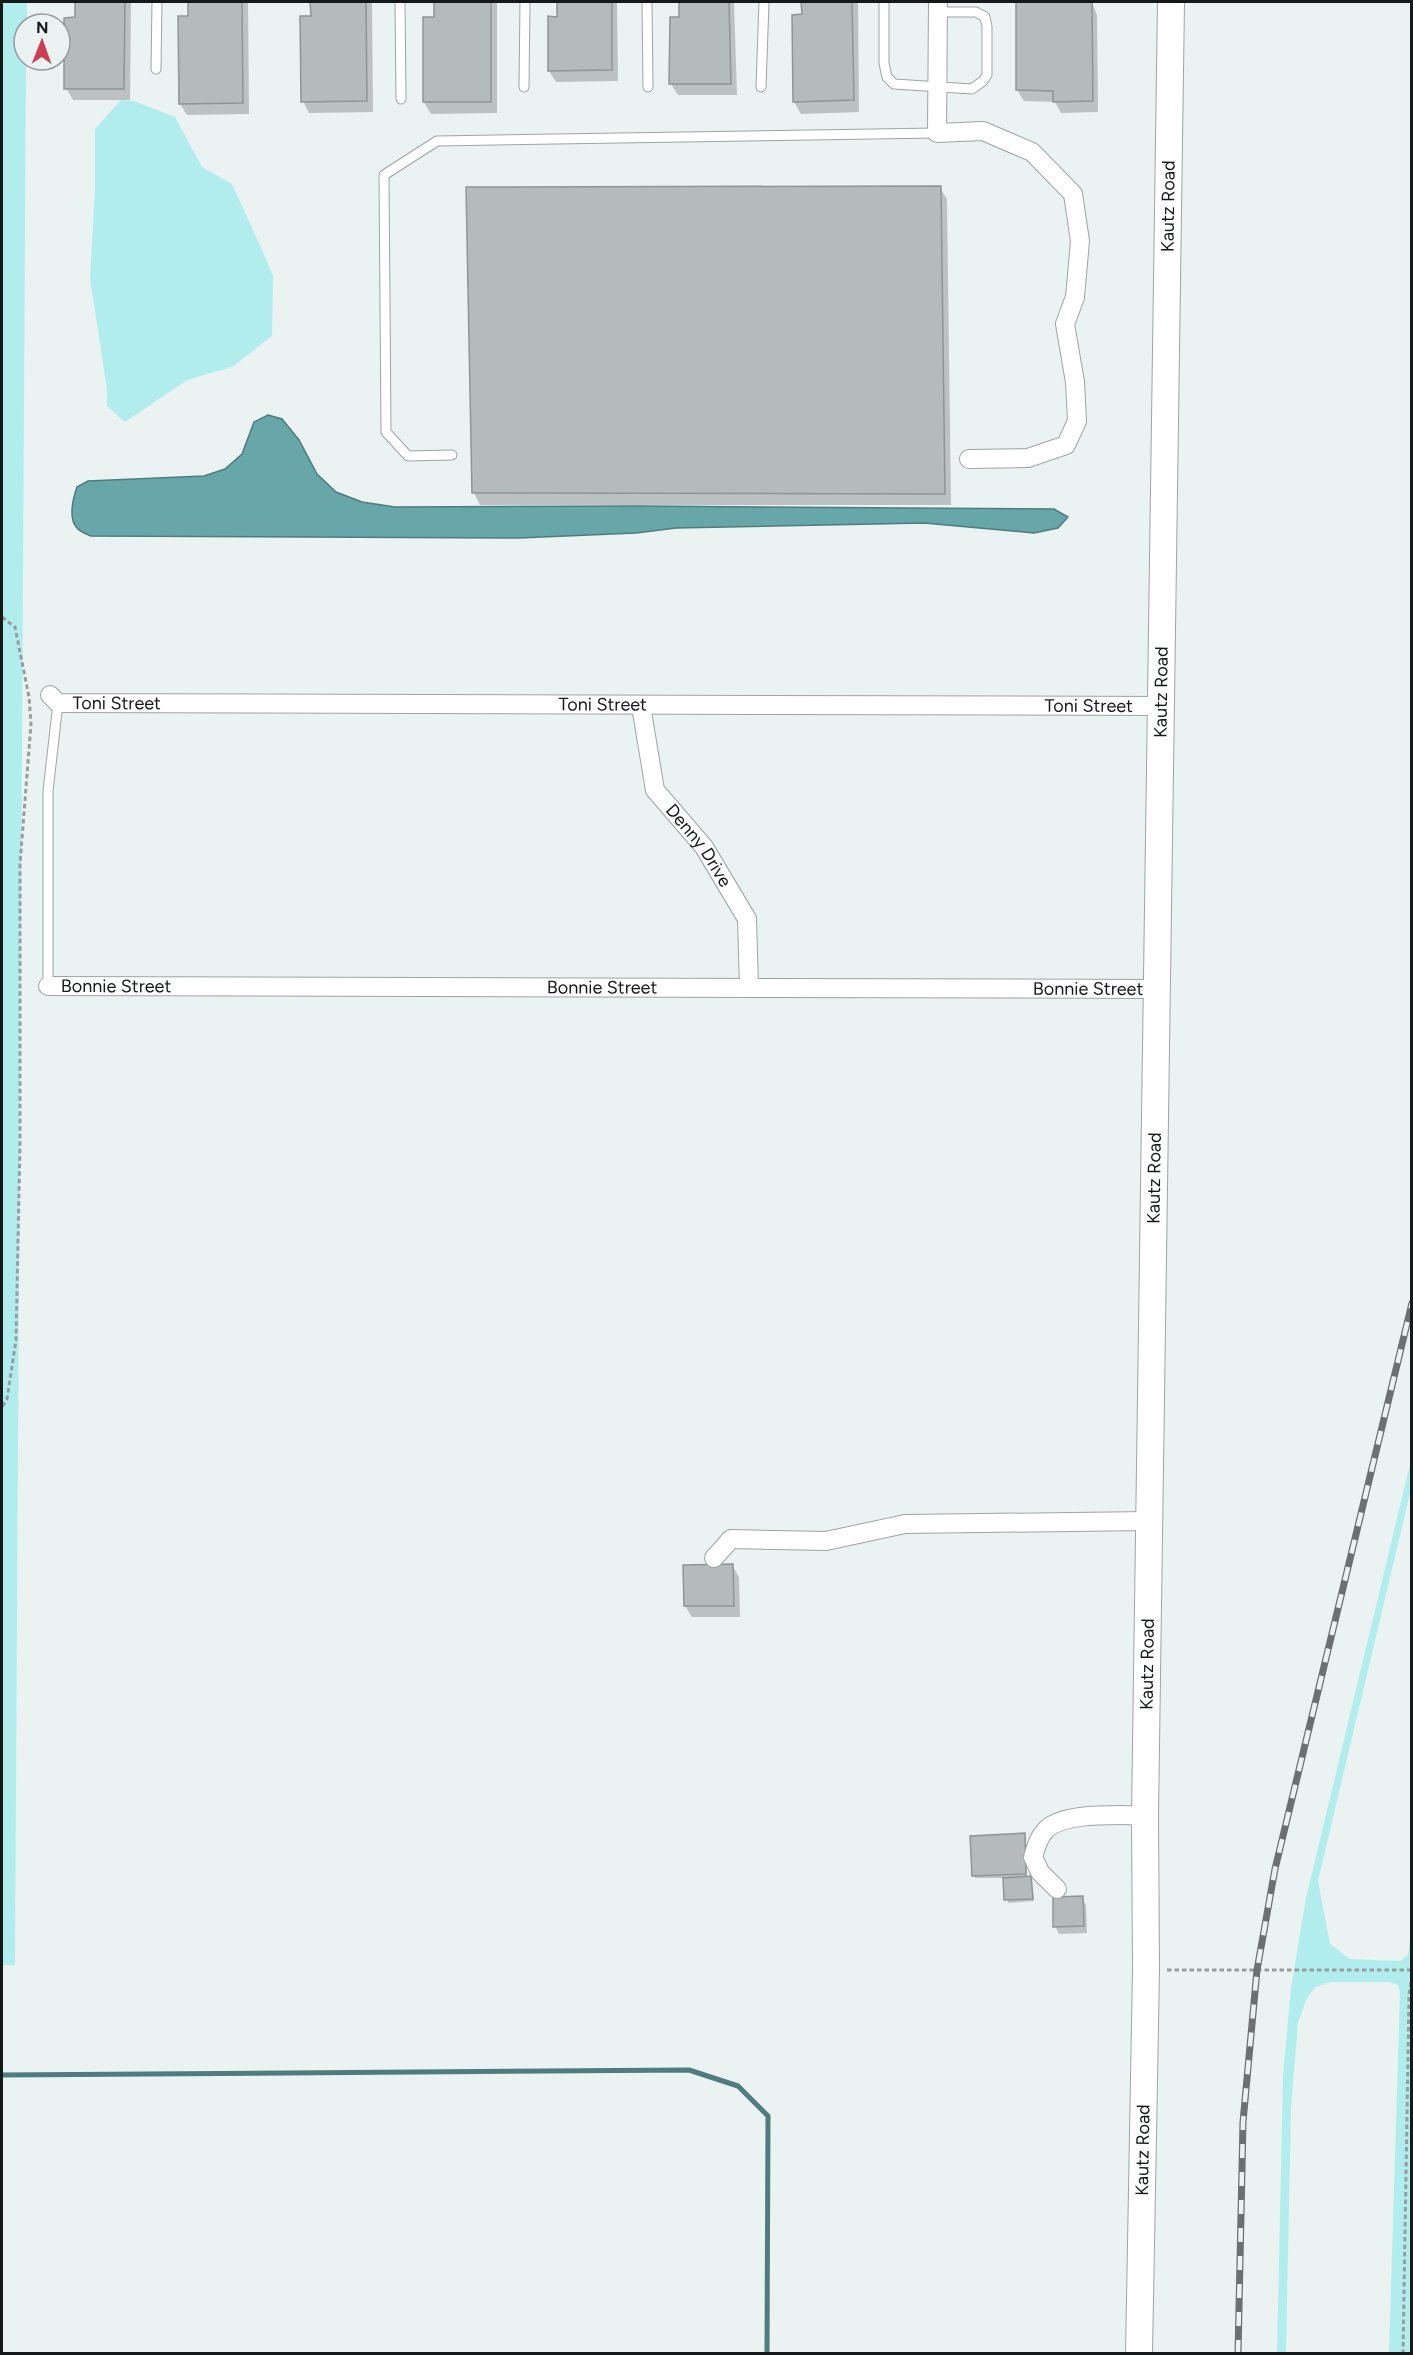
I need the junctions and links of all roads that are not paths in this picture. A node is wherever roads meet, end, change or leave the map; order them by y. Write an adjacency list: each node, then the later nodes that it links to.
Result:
1 (157, 2): 9 (lane)
2 (400, 2): 14 (lane)
3 (525, 2): 10 (lane)
4 (647, 2): 11 (lane)
5 (764, 2): 12 (lane)
6 (884, 2): 13 (lane)
7 (1171, 2): 20 (street, Kautz Road)
8 (938, 7): 13 (street); 13 (lane)
9 (156, 69)
10 (525, 87)
11 (648, 87)
12 (761, 87)
13 (938, 87): 15 (street)
14 (400, 99)
15 (937, 133): 16 (lane); 17 (street)
16 (452, 455)
17 (969, 459)
18 (54, 699): 19 (street, Toni Street); 21 (lane)
19 (641, 706): 20 (street, Toni Street); 22 (street, Denny Drive)
20 (1161, 706): 23 (street, Kautz Road)
21 (48, 986): 22 (street, Bonnie Street)
22 (750, 987): 23 (street, Bonnie Street)
23 (1157, 989): 24 (street, Kautz Road)
24 (1149, 1521): 25 (street); 26 (street, Kautz Road)
25 (714, 1558)
26 (1145, 1815): 27 (street); 28 (street, Kautz Road)
27 (1057, 1889)
28 (1139, 2354)

